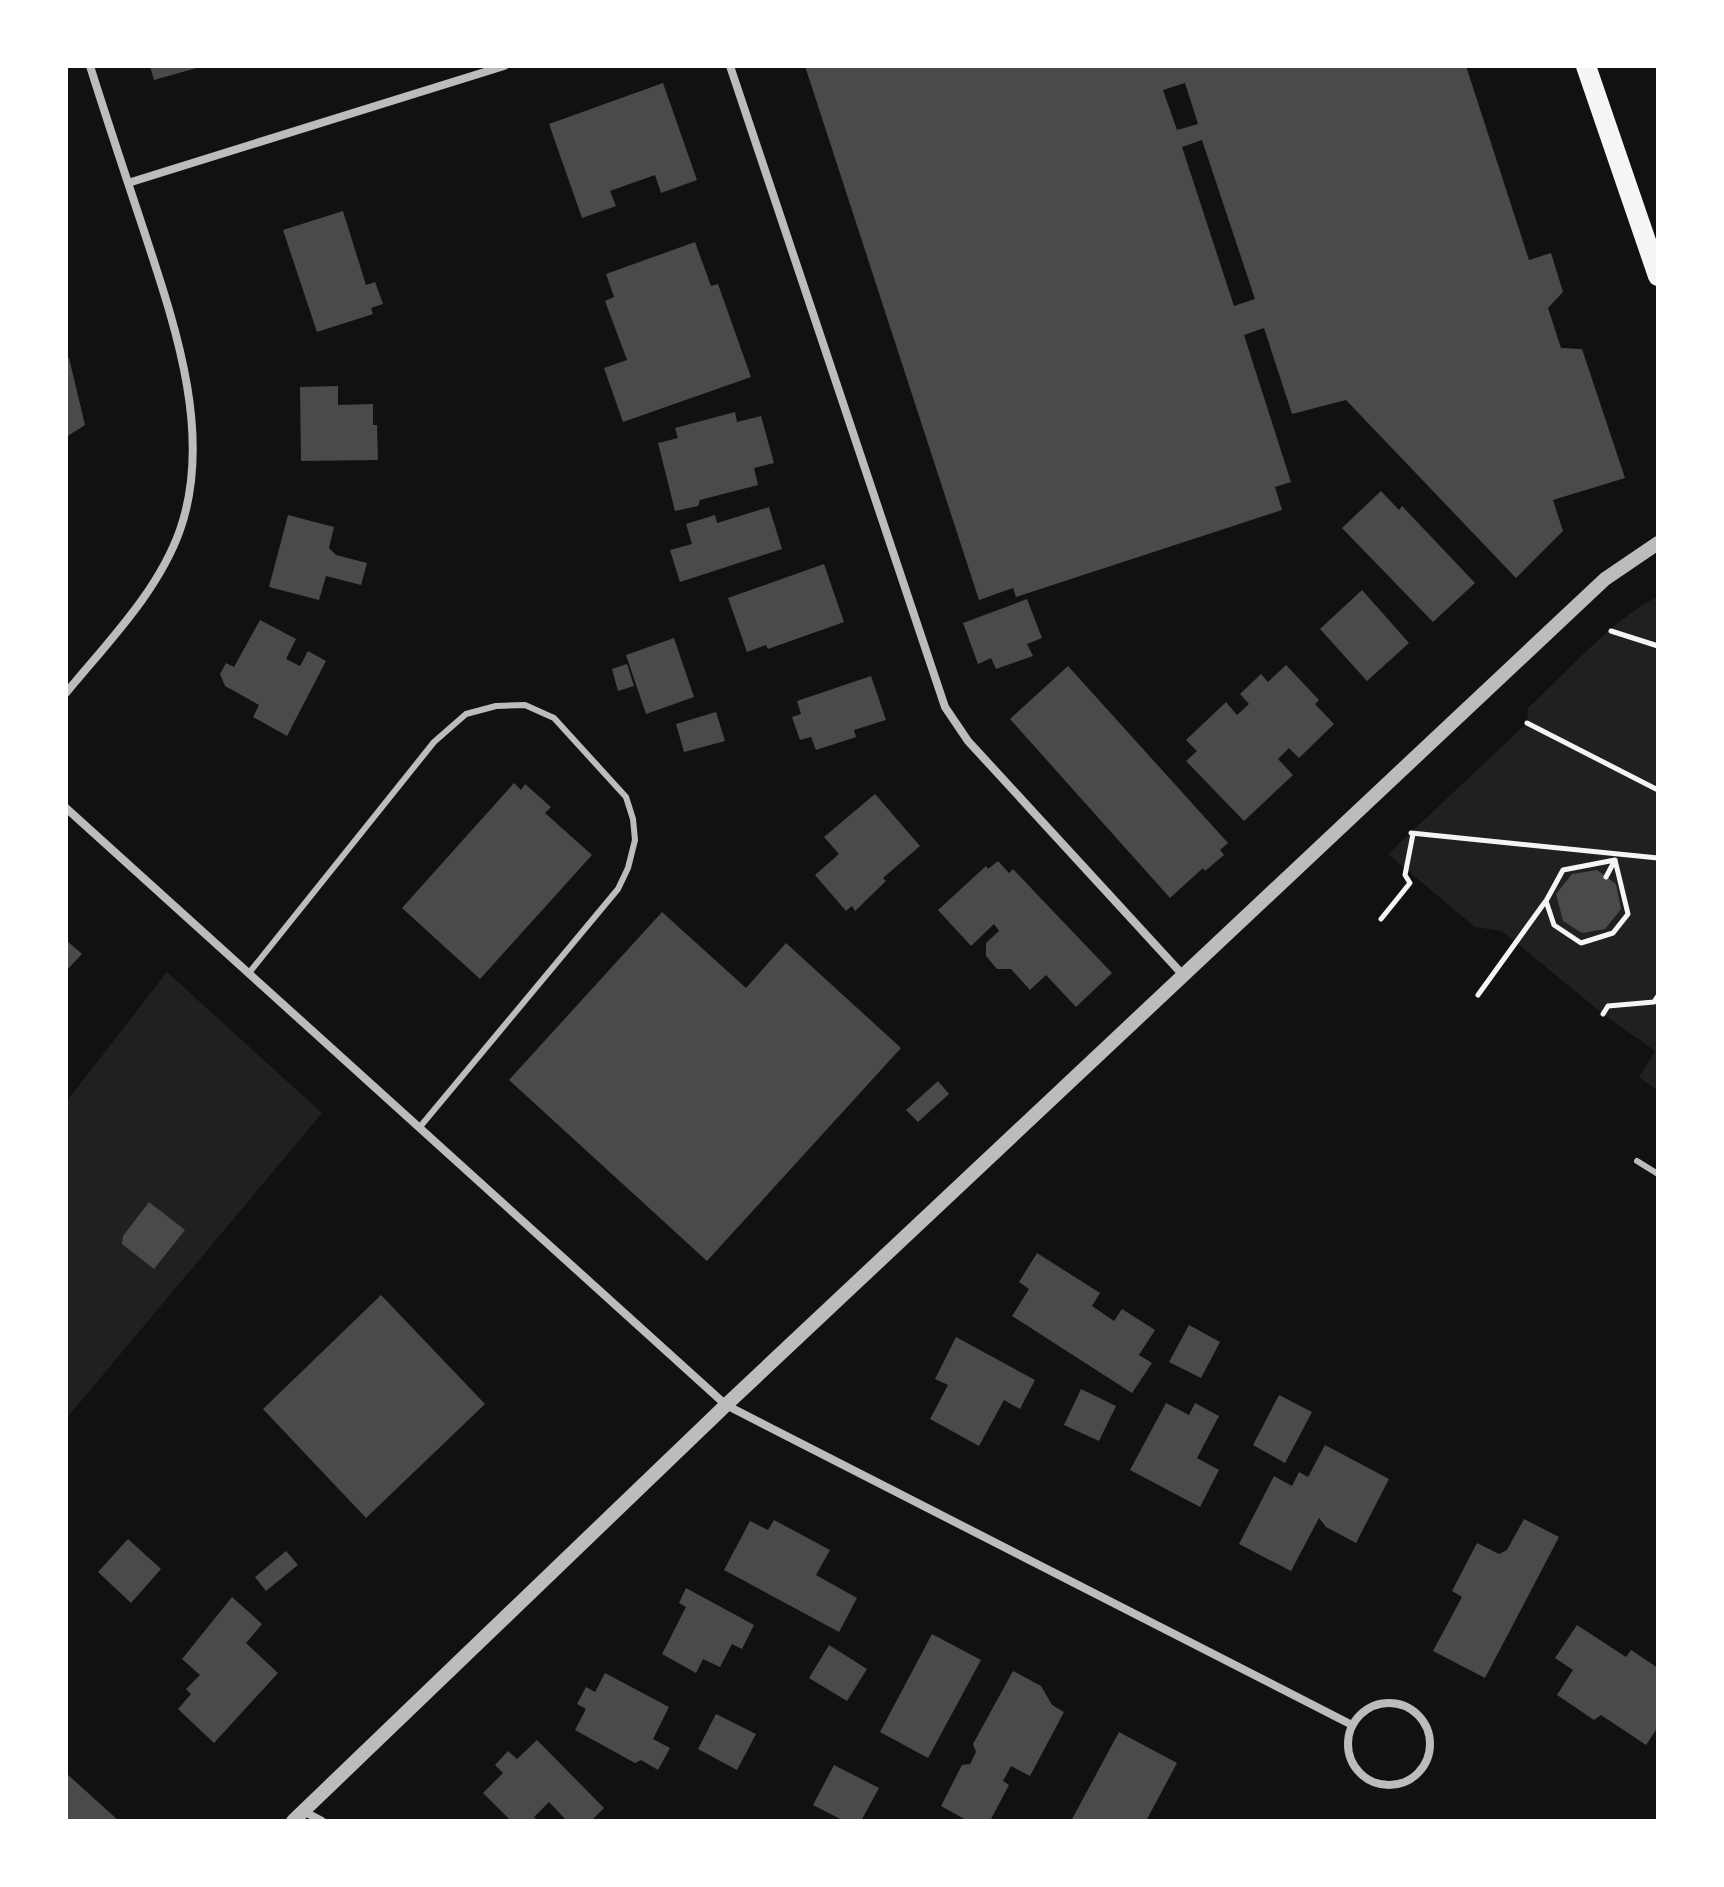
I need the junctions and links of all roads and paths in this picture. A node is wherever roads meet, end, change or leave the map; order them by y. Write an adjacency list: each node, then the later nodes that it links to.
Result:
1 (90, 66): 5 (street)
2 (504, 66): 5 (street)
3 (730, 66): 20 (street)
4 (1586, 66): 6 (main road)
5 (128, 183): 10 (street)
6 (1658, 276)
7 (1658, 543): 20 (street)
8 (1611, 631): 9 (path)
9 (1658, 646)
10 (66, 693)
11 (1527, 723): 12 (path)
12 (1658, 790)
13 (66, 808): 19 (street)
14 (1617, 857): 15 (path); 16 (path); 17 (path); 17 (path); 18 (path)
15 (1658, 858)
16 (1606, 877)
17 (1546, 901): 21 (path)
18 (1381, 919)
19 (249, 973): 24 (street); 24 (lane)
20 (1183, 975): 27 (street)
21 (1478, 995)
22 (1658, 996): 23 (path)
23 (1603, 1014)
24 (419, 1128): 27 (street)
25 (1637, 1161): 26 (lane)
26 (1658, 1174)
27 (726, 1405): 28 (street); 29 (street)
28 (1352, 1725): 28 (street)
29 (298, 1816): 30 (street)
30 (322, 1821)

